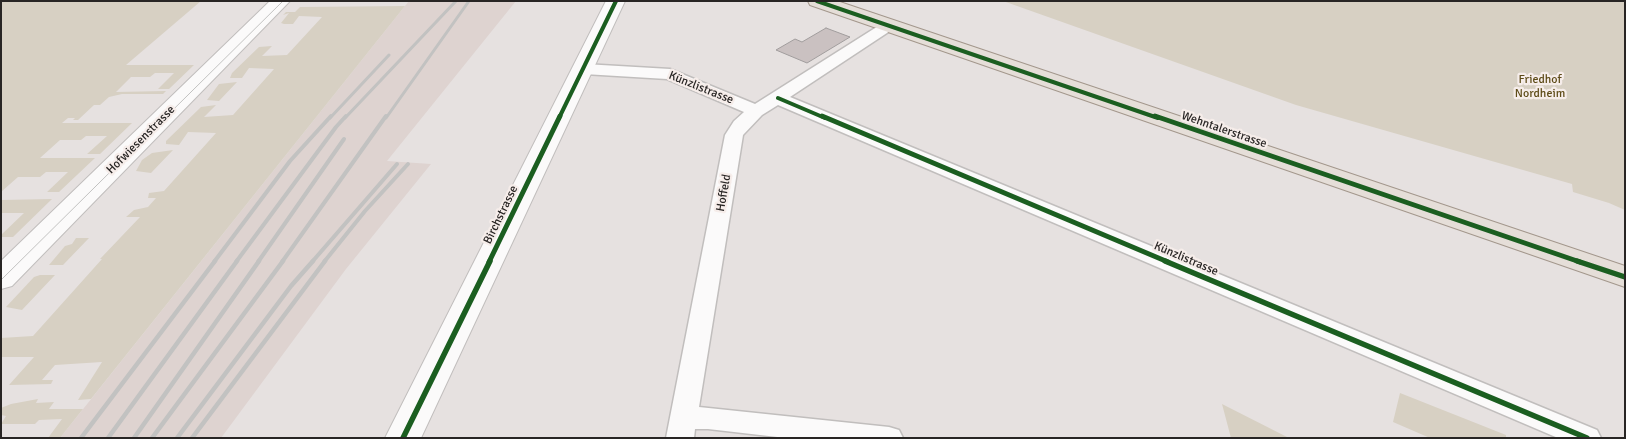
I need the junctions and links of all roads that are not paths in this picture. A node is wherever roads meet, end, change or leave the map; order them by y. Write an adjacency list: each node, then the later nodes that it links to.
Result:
1 (281, 1): 9 (main road, Hofwiesenstrasse)
2 (616, 1): 5 (main road, Birchstrasse)
3 (817, 1): 4 (main road, Wehntalerstrasse)
4 (888, 26): 6 (street, Hoffeld); 8 (main road, Wehntalerstrasse)
5 (584, 69): 7 (street, Künzlistrasse); 11 (main road, Birchstrasse)
6 (778, 98): 7 (street, Hoffeld); 13 (street, Künzlistrasse)
7 (756, 111): 10 (street, Hoffeld)
8 (1625, 277)
9 (1, 279)
10 (681, 428): 12 (street)
11 (402, 438)
12 (890, 438)
13 (1587, 438)

